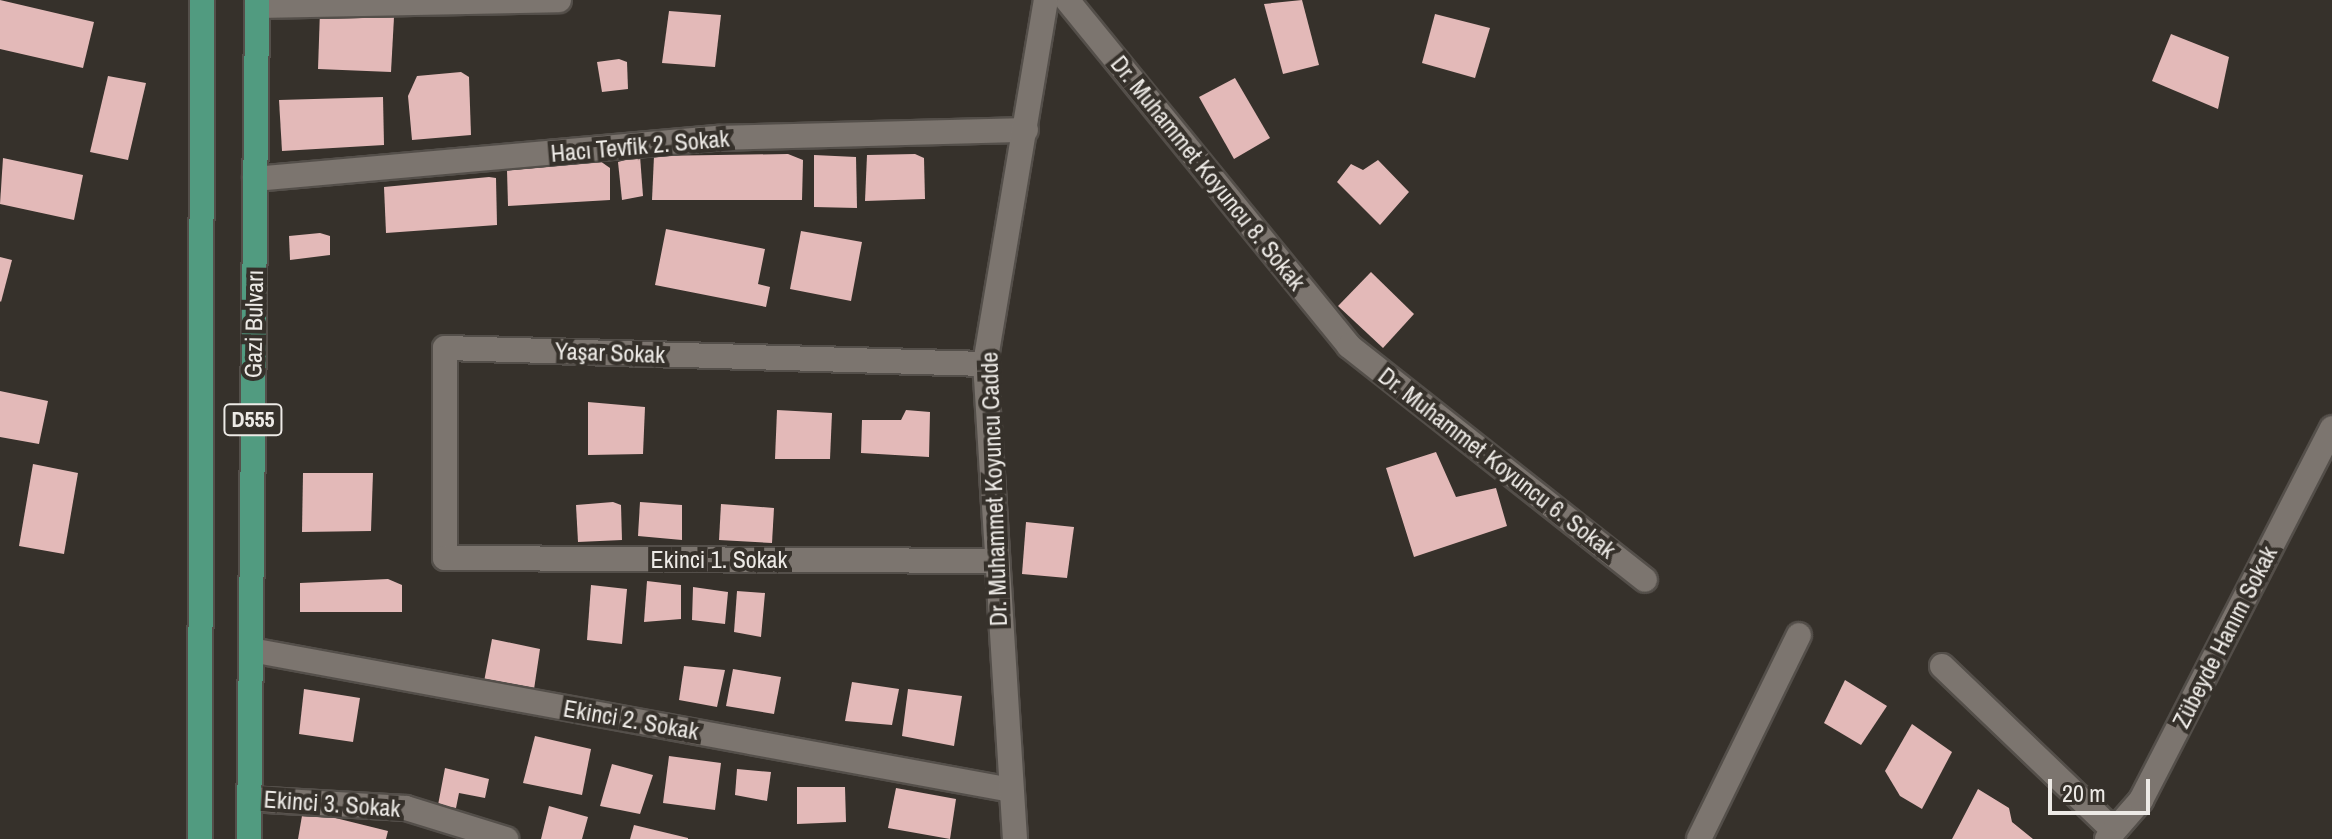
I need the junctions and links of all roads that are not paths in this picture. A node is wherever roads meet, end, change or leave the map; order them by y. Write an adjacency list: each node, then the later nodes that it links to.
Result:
1 (202, 0): 20 (main road, D555)
2 (559, 0): 5 (street)
3 (1046, 0): 6 (street, Dr. Muhammet Koyuncu Cadde)
4 (1067, 0): 8 (street, Dr. Muhammet Koyuncu 8. Sokak)
5 (257, 3): 7 (main road, Gazi Bulvarı / D555)
6 (1026, 130): 7 (street, Hacı Tevfik 2. Sokak); 9 (street, Dr. Muhammet Koyuncu Cadde)
7 (255, 179): 15 (main road, Gazi Bulvarı / D555)
8 (1349, 346): 13 (street, Dr. Muhammet Koyuncu 6. Sokak)
9 (985, 364): 11 (street, Yaşar Sokak); 12 (street, Dr. Muhammet Koyuncu Cadde)
10 (2332, 428): 19 (street, Zübeyde Hanım Sokak)
11 (445, 558): 12 (street, Ekinci 1. Sokak)
12 (993, 561): 17 (street, Dr. Muhammet Koyuncu Cadde)
13 (1645, 580)
14 (1799, 635): 24 (street)
15 (251, 650): 17 (street, Ekinci 2. Sokak); 18 (main road, Gazi Bulvarı / D555)
16 (1942, 666): 19 (street)
17 (1011, 790): 23 (street, Dr. Muhammet Koyuncu Cadde)
18 (249, 799): 21 (main road, Gazi Bulvarı / D555); 22 (street, Ekinci 3. Sokak)
19 (2111, 835)
20 (200, 839)
21 (249, 839)
22 (506, 839)
23 (1015, 839)
24 (1699, 839)

